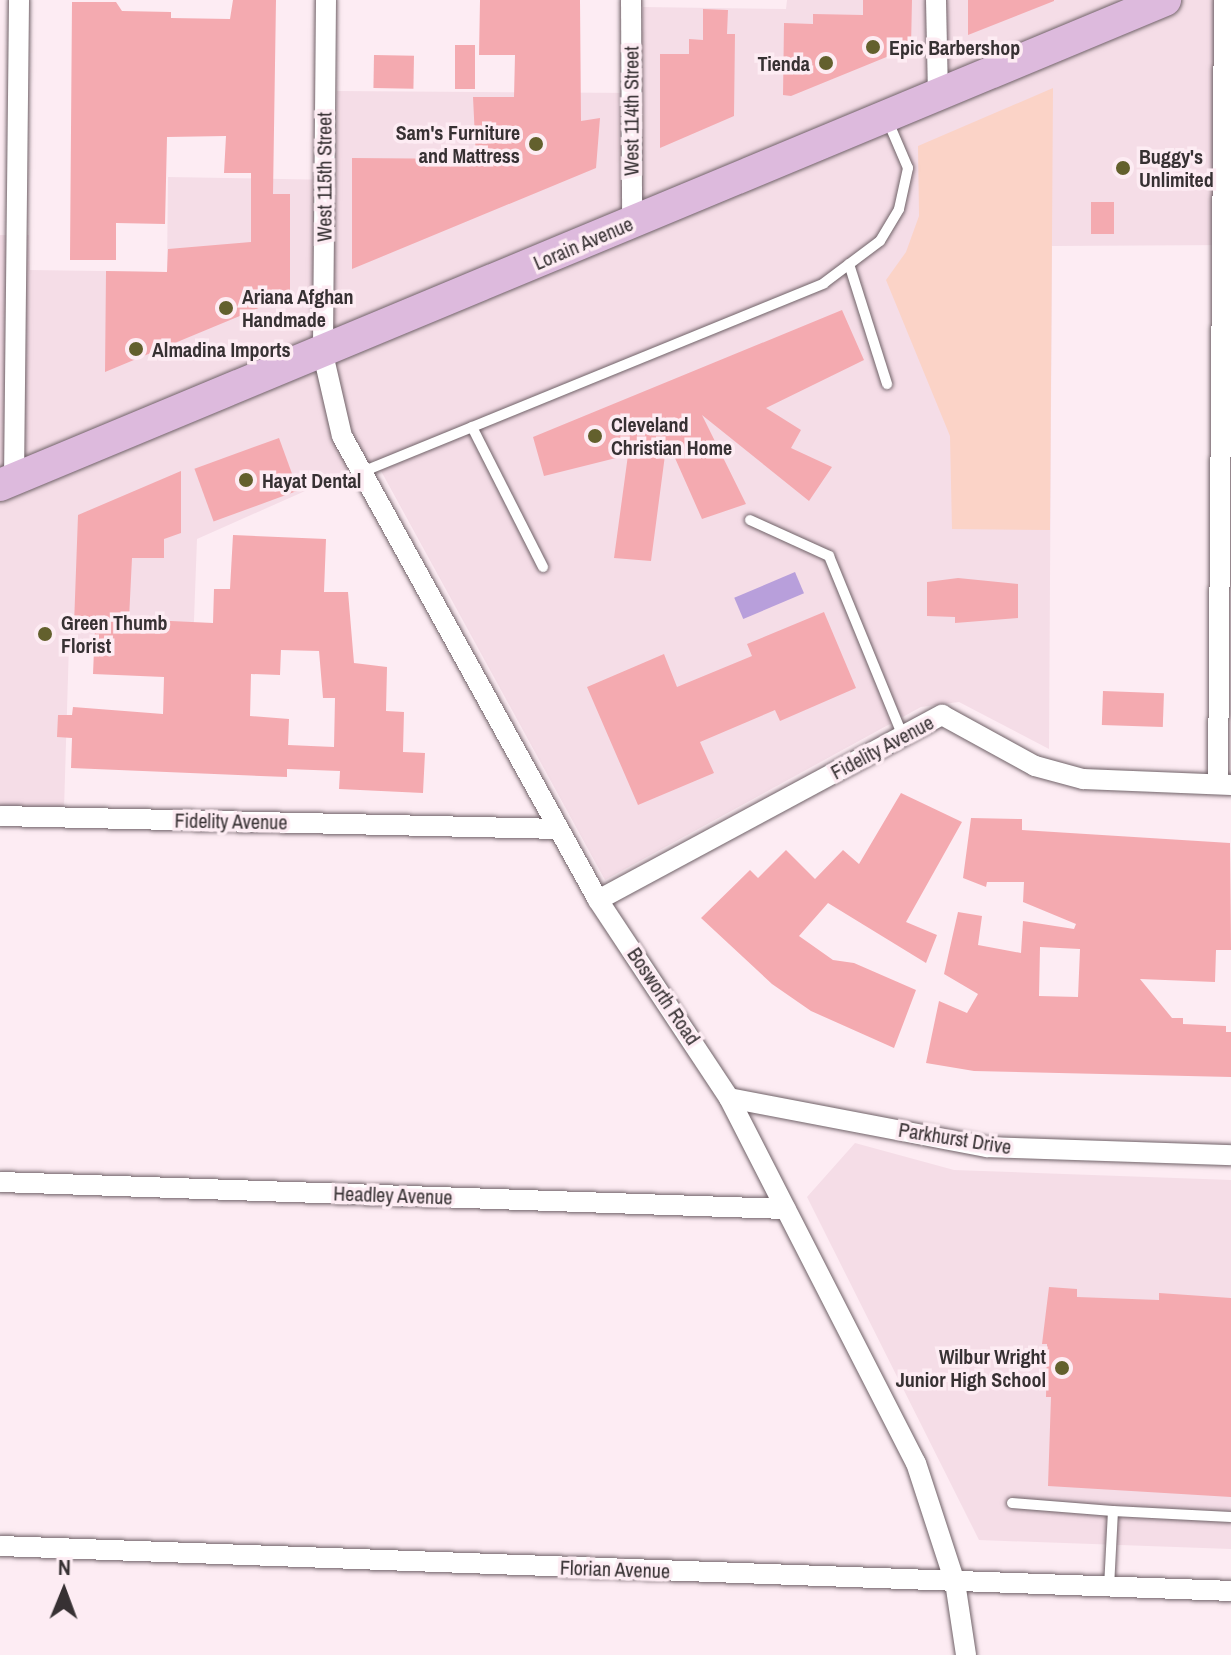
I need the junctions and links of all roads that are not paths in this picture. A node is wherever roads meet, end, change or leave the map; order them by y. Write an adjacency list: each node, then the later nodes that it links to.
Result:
1 (19, 0): 15 (street)
2 (326, 0): 11 (street, West 115th Street)
3 (631, 0): 9 (street, West 114th Street)
4 (936, 0): 7 (street)
5 (1165, 0): 7 (main road, Lorain Avenue)
6 (1224, 0): 19 (street)
7 (938, 96): 8 (main road, Lorain Avenue)
8 (887, 118): 9 (main road, Lorain Avenue); 10 (lane)
9 (632, 222): 11 (main road, Lorain Avenue)
10 (849, 264): 12 (lane); 13 (lane)
11 (323, 354): 14 (street, Bosworth Road); 15 (main road, Lorain Avenue)
12 (887, 384)
13 (472, 427): 14 (lane); 17 (lane)
14 (362, 472): 21 (street, Bosworth Road)
15 (7, 482)
16 (750, 520): 18 (lane)
17 (543, 567)
18 (903, 736): 19 (street, Fidelity Avenue); 22 (street, Fidelity Avenue)
19 (1225, 785)
20 (0, 816): 21 (street, Fidelity Avenue)
21 (558, 829): 22 (street, Bosworth Road)
22 (598, 900): 23 (street, Bosworth Road)
23 (729, 1098): 24 (street, Parkhurst Drive); 26 (street, Bosworth Road)
24 (1231, 1155)
25 (0, 1182): 26 (street, Headley Avenue)
26 (786, 1209): 31 (street, Bosworth Road)
27 (1012, 1503): 28 (lane)
28 (1113, 1511): 29 (lane); 32 (lane)
29 (1231, 1517)
30 (0, 1546): 31 (street, Florian Avenue)
31 (955, 1582): 32 (street, Florian Avenue); 34 (street, Bosworth Road)
32 (1109, 1587): 33 (street, Florian Avenue)
33 (1231, 1591)
34 (966, 1655)

